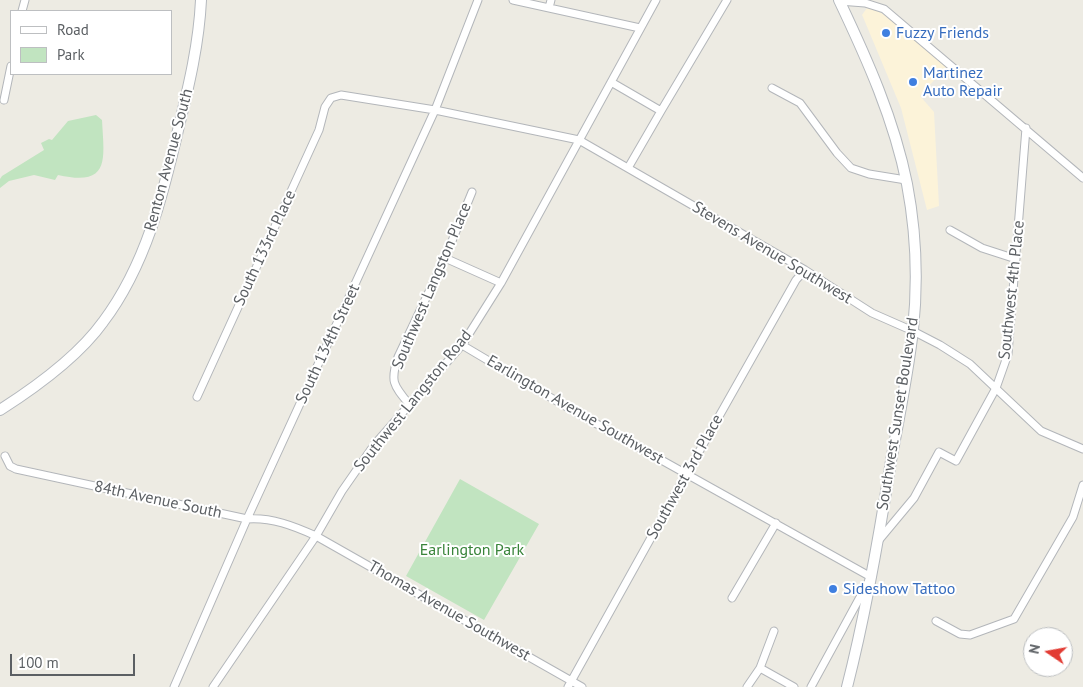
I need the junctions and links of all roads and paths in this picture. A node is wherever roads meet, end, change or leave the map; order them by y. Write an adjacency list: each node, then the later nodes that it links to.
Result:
1 (201, 0): 33 (main road, Renton Avenue South)
2 (478, 0): 15 (street, South 134th Street)
3 (513, 0): 8 (street)
4 (551, 0): 8 (street)
5 (656, 0): 9 (street, Southwest Langston Road)
6 (727, 0): 16 (street)
7 (839, 0): 17 (street); 21 (main road, Southwest Sunset Boulevard)
8 (549, 8): 9 (street)
9 (640, 28): 11 (street, Southwest Langston Road)
10 (10, 71): 14 (street)
11 (611, 82): 16 (street); 18 (street, Southwest Langston Road)
12 (772, 88): 21 (street)
13 (330, 98): 15 (street, Stevens Avenue Southwest); 31 (street, South 133rd Place)
14 (4, 100)
15 (435, 110): 18 (street, Stevens Avenue Southwest); 38 (street, South 134th Street)
16 (661, 111): 19 (street)
17 (1026, 128): 20 (street); 25 (street, Southwest 4th Place)
18 (579, 140): 19 (street, Stevens Avenue Southwest); 27 (street, Southwest Langston Road)
19 (628, 168): 26 (street, Stevens Avenue Southwest)
20 (1083, 178)
21 (906, 180): 28 (main road, Southwest Sunset Boulevard)
22 (472, 192): 24 (street, Southwest Langston Place)
23 (950, 230): 25 (street)
24 (445, 258): 27 (street); 32 (street, Southwest Langston Place)
25 (1016, 259): 30 (street, Southwest 4th Place)
26 (805, 270): 28 (street, Stevens Avenue Southwest); 36 (street, Southwest 3rd Place)
27 (500, 282): 29 (street, Southwest Langston Road)
28 (913, 331): 30 (street, Stevens Avenue Southwest); 41 (main road, Southwest Sunset Boulevard)
29 (462, 345): 32 (street, Southwest Langston Road); 36 (street, Earlington Avenue Southwest)
30 (996, 388): 34 (street, Stevens Avenue Southwest); 41 (street, Southwest 4th Place)
31 (197, 397)
32 (409, 404): 40 (street, Southwest Langston Road)
33 (0, 410)
34 (1083, 449)
35 (5, 456): 38 (street, 84th Avenue South)
36 (687, 473): 39 (street, Earlington Avenue Southwest); 47 (street, Southwest 3rd Place)
37 (1083, 485): 44 (street)
38 (247, 519): 40 (street, 84th Avenue South); 48 (street, South 134th Street)
39 (776, 523): 42 (street, Earlington Avenue Southwest); 43 (street)
40 (316, 536): 47 (street, Thomas Avenue Southwest); 49 (street, Southwest Langston Road)
41 (878, 541): 42 (main road, Southwest Sunset Boulevard)
42 (871, 577): 53 (street); 54 (main road, Southwest Sunset Boulevard)
43 (732, 598)
44 (936, 621)
45 (774, 631): 46 (street)
46 (760, 668): 51 (street); 52 (street)
47 (570, 684): 50 (street, Thomas Avenue Southwest)
48 (174, 687)
49 (213, 687)
50 (582, 687)
51 (747, 687)
52 (794, 687)
53 (811, 687)
54 (847, 687)

